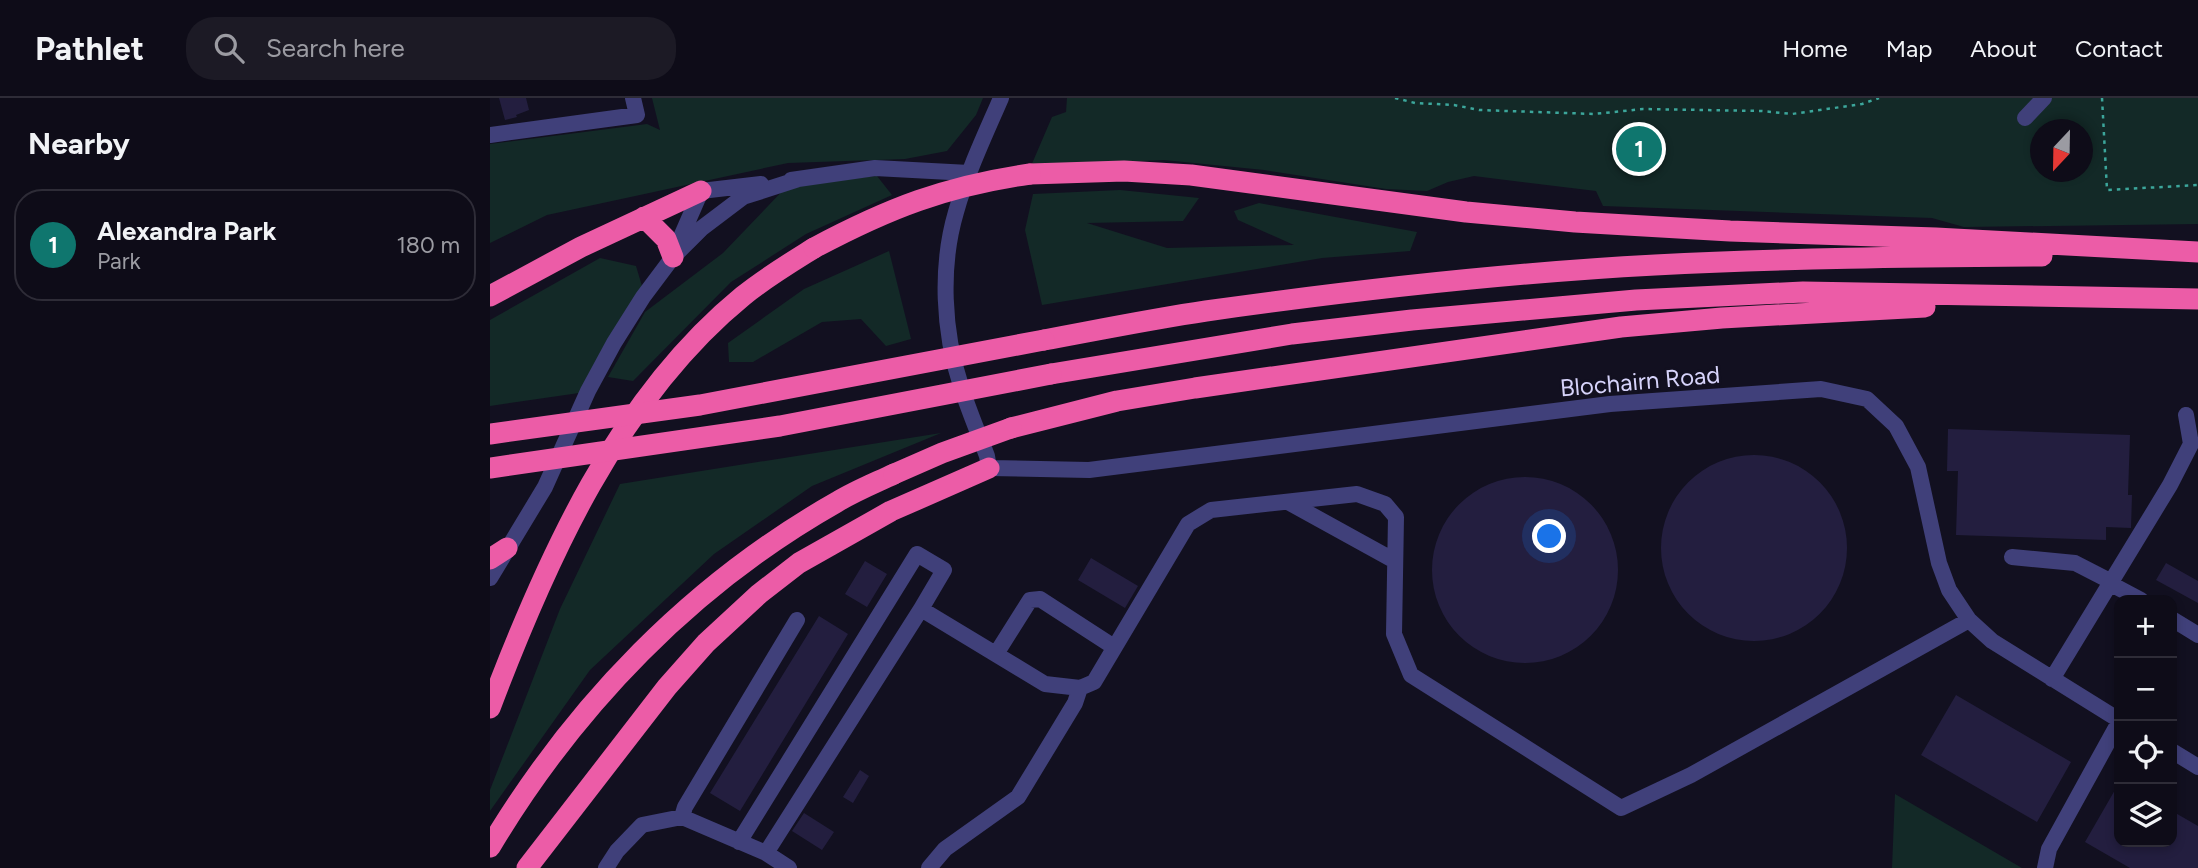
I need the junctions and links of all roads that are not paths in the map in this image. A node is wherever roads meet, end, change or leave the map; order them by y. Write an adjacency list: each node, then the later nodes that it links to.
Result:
1 (633, 98): 5 (street)
2 (1002, 98): 6 (street)
3 (2044, 98): 4 (street)
4 (2025, 118)
5 (490, 135)
6 (969, 173): 7 (street); 18 (street)
7 (799, 179): 8 (street); 11 (street)
8 (701, 191): 9 (highway); 11 (street)
9 (645, 217): 11 (highway); 12 (highway)
10 (2198, 254): 16 (highway, bridge); 35 (highway, bridge)
11 (673, 257): 20 (street)
12 (490, 296)
13 (2108, 299): 14 (highway); 17 (highway, bridge); 42 (highway, bridge)
14 (2198, 299)
15 (2186, 415): 24 (street)
16 (490, 434)
17 (490, 468)
18 (989, 468): 28 (street, Blochairn Road); 44 (highway)
19 (1288, 502): 22 (street); 22 (street); 31 (street)
20 (499, 553): 23 (street)
21 (2012, 557): 24 (street)
22 (1395, 561): 28 (street)
23 (490, 578)
24 (2110, 582): 25 (street); 33 (street)
25 (2132, 595)
26 (921, 609): 32 (street); 41 (street); 43 (street)
27 (797, 620): 40 (street)
28 (1969, 620): 33 (street, Blochairn Road)
29 (2177, 622): 30 (street)
30 (2198, 635)
31 (1114, 647): 32 (street); 34 (street)
32 (996, 654): 34 (street)
33 (2052, 679): 36 (street, Blochairn Road)
34 (1080, 688): 47 (street)
35 (490, 708)
36 (2114, 718)
37 (2114, 730): 48 (street)
38 (2177, 754): 39 (street)
39 (2198, 767)
40 (682, 817): 41 (street); 45 (street)
41 (739, 842): 43 (street)
42 (490, 846)
43 (765, 853): 46 (street)
44 (527, 868)
45 (606, 868)
46 (789, 868)
47 (929, 868)
48 (2045, 868)

